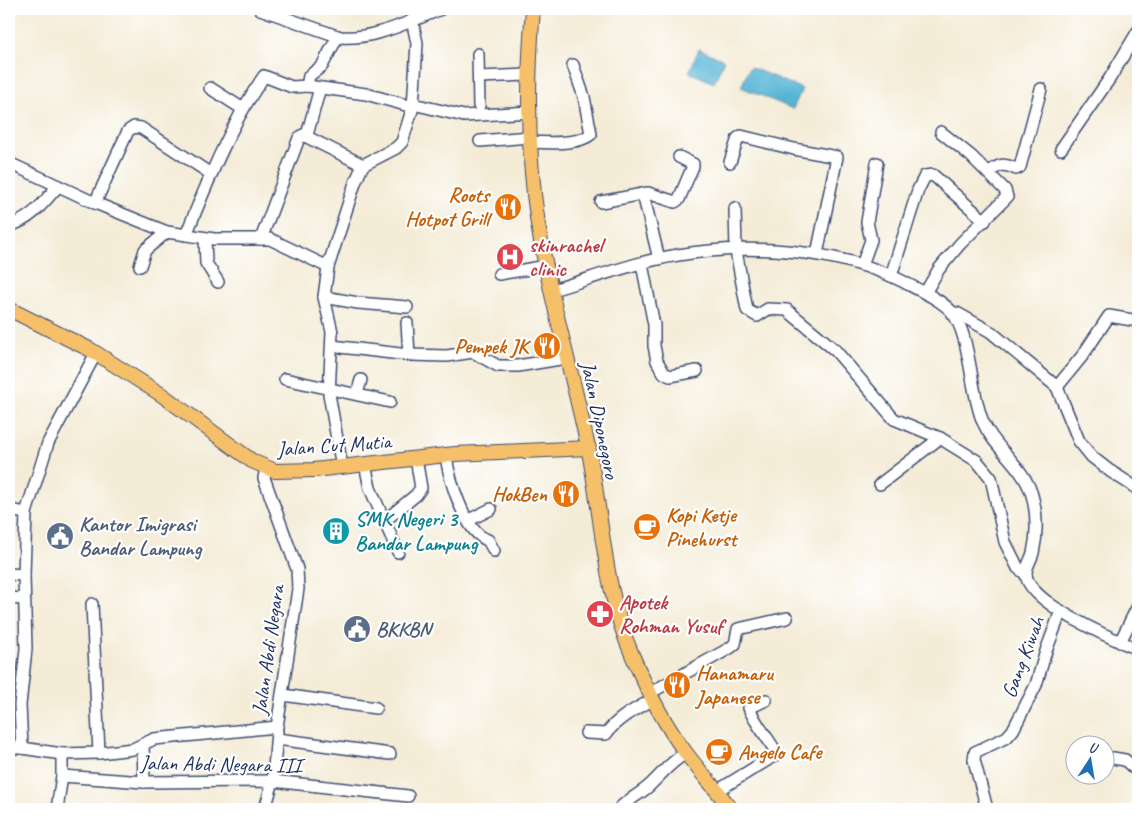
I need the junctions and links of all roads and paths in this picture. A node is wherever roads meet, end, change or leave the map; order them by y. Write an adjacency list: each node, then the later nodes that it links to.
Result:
1 (260, 9): 6 (street)
2 (441, 9): 4 (street)
3 (533, 9): 9 (main road, Jalan Diponegoro)
4 (412, 20): 6 (street); 15 (street)
5 (1138, 31): 23 (street)
6 (338, 36): 11 (street)
7 (478, 54): 10 (street)
8 (573, 65): 21 (street)
9 (528, 75): 10 (street); 18 (main road, Jalan Diponegoro)
10 (479, 77): 16 (street)
11 (307, 86): 13 (street); 17 (street)
12 (210, 88): 17 (street)
13 (320, 88): 15 (street); 20 (street)
14 (1041, 89): 29 (street)
15 (413, 105): 18 (street); 28 (street)
16 (480, 106)
17 (243, 109): 30 (street)
18 (529, 112): 21 (main road, Jalan Diponegoro)
19 (941, 132): 29 (street)
20 (307, 135): 28 (street); 41 (street)
21 (530, 139): 22 (street); 47 (main road, Jalan Diponegoro)
22 (480, 141)
23 (1061, 149)
24 (679, 157): 32 (street)
25 (730, 162): 43 (street)
26 (877, 163): 48 (street)
27 (9, 164): 31 (street)
28 (363, 165): 49 (street)
29 (988, 173): 36 (street)
30 (211, 174): 34 (street); 39 (street)
31 (58, 186): 34 (street); 37 (street)
32 (643, 194): 33 (street); 44 (street)
33 (601, 202)
34 (95, 203): 38 (street)
35 (735, 208): 42 (street)
36 (986, 221): 51 (street); 54 (street)
37 (9, 226)
38 (167, 232): 39 (street); 46 (street)
39 (186, 235): 40 (street)
40 (204, 238): 41 (street); 52 (street)
41 (261, 239): 49 (street)
42 (736, 251): 43 (street); 44 (street); 72 (street)
43 (817, 254): 48 (street)
44 (658, 259): 45 (street)
45 (642, 264): 53 (street); 65 (street)
46 (140, 266)
47 (547, 266): 50 (street); 53 (main road, Jalan Diponegoro)
48 (862, 266): 51 (street)
49 (328, 267): 55 (street)
50 (498, 274)
51 (891, 276): 54 (street)
52 (218, 282)
53 (552, 290): 64 (main road, Jalan Diponegoro)
54 (925, 293): 58 (street)
55 (324, 297): 56 (street); 61 (street)
56 (407, 307)
57 (9, 309): 62 (main road, Jalan Cut Mutia)
58 (953, 314): 68 (street); 89 (street)
59 (1138, 321): 68 (street)
60 (407, 323): 63 (street)
61 (332, 346): 63 (street); 69 (street)
62 (96, 352): 78 (main road, Jalan Cut Mutia); 83 (street)
63 (409, 355): 64 (street)
64 (566, 358): 73 (main road, Jalan Diponegoro)
65 (697, 370)
66 (285, 379): 69 (street)
67 (361, 380): 70 (street)
68 (1057, 387): 80 (street)
69 (330, 388): 70 (street); 77 (street)
70 (357, 394): 71 (street)
71 (390, 402)
72 (940, 438): 79 (street); 89 (street)
73 (588, 448): 74 (main road, Jalan Cut Mutia); 100 (main road, Jalan Diponegoro)
74 (446, 456): 75 (main road, Jalan Cut Mutia); 84 (street)
75 (416, 458): 76 (main road, Jalan Cut Mutia); 85 (street)
76 (365, 464): 77 (main road, Jalan Cut Mutia); 85 (street)
77 (342, 467): 78 (main road, Jalan Cut Mutia)
78 (266, 469): 99 (street, Jalan Abdi Negara)
79 (880, 484)
80 (1138, 488)
81 (9, 510): 83 (street)
82 (492, 510): 84 (street)
83 (26, 513): 90 (street)
84 (469, 520): 86 (street)
85 (383, 522): 87 (street)
86 (494, 551)
87 (398, 552)
88 (9, 574): 90 (street)
89 (1026, 574): 95 (street)
90 (24, 576): 92 (street)
91 (9, 598): 92 (street)
92 (24, 599): 107 (street)
93 (92, 604): 110 (street)
94 (1137, 608): 97 (street)
95 (1061, 611): 97 (street); 124 (street, Gang Kiwah)
96 (787, 618): 100 (street)
97 (1120, 642): 98 (street)
98 (1138, 649)
99 (283, 695): 102 (street); 103 (street, Jalan Abdi Negara)
100 (652, 696): 104 (street); 109 (main road, Jalan Diponegoro)
101 (766, 700): 118 (street)
102 (376, 708)
103 (278, 727): 105 (street); 106 (street, Jalan Abdi Negara)
104 (586, 733)
105 (277, 739): 112 (street); 116 (street)
106 (143, 744): 110 (street, Jalan Abdi Negara); 117 (street)
107 (22, 746): 108 (street, Jalan Abdi Negara); 111 (street, Jalan Abdi Negara)
108 (9, 748)
109 (686, 752): 118 (main road, Jalan Diponegoro); 122 (street)
110 (99, 753): 111 (street, Jalan Abdi Negara)
111 (62, 754): 115 (street)
112 (390, 754)
113 (1114, 758): 114 (street)
114 (1138, 772)
115 (62, 776): 117 (street, Jalan Abdi Negara III); 120 (street)
116 (273, 781): 117 (street, Jalan Abdi Negara III); 119 (street, Jalan Abdi Negara III); 121 (street)
117 (144, 782)
118 (717, 791): 123 (main road, Jalan Diponegoro)
119 (408, 796)
120 (57, 809)
121 (266, 809)
122 (619, 809)
123 (731, 809)
124 (988, 809)

